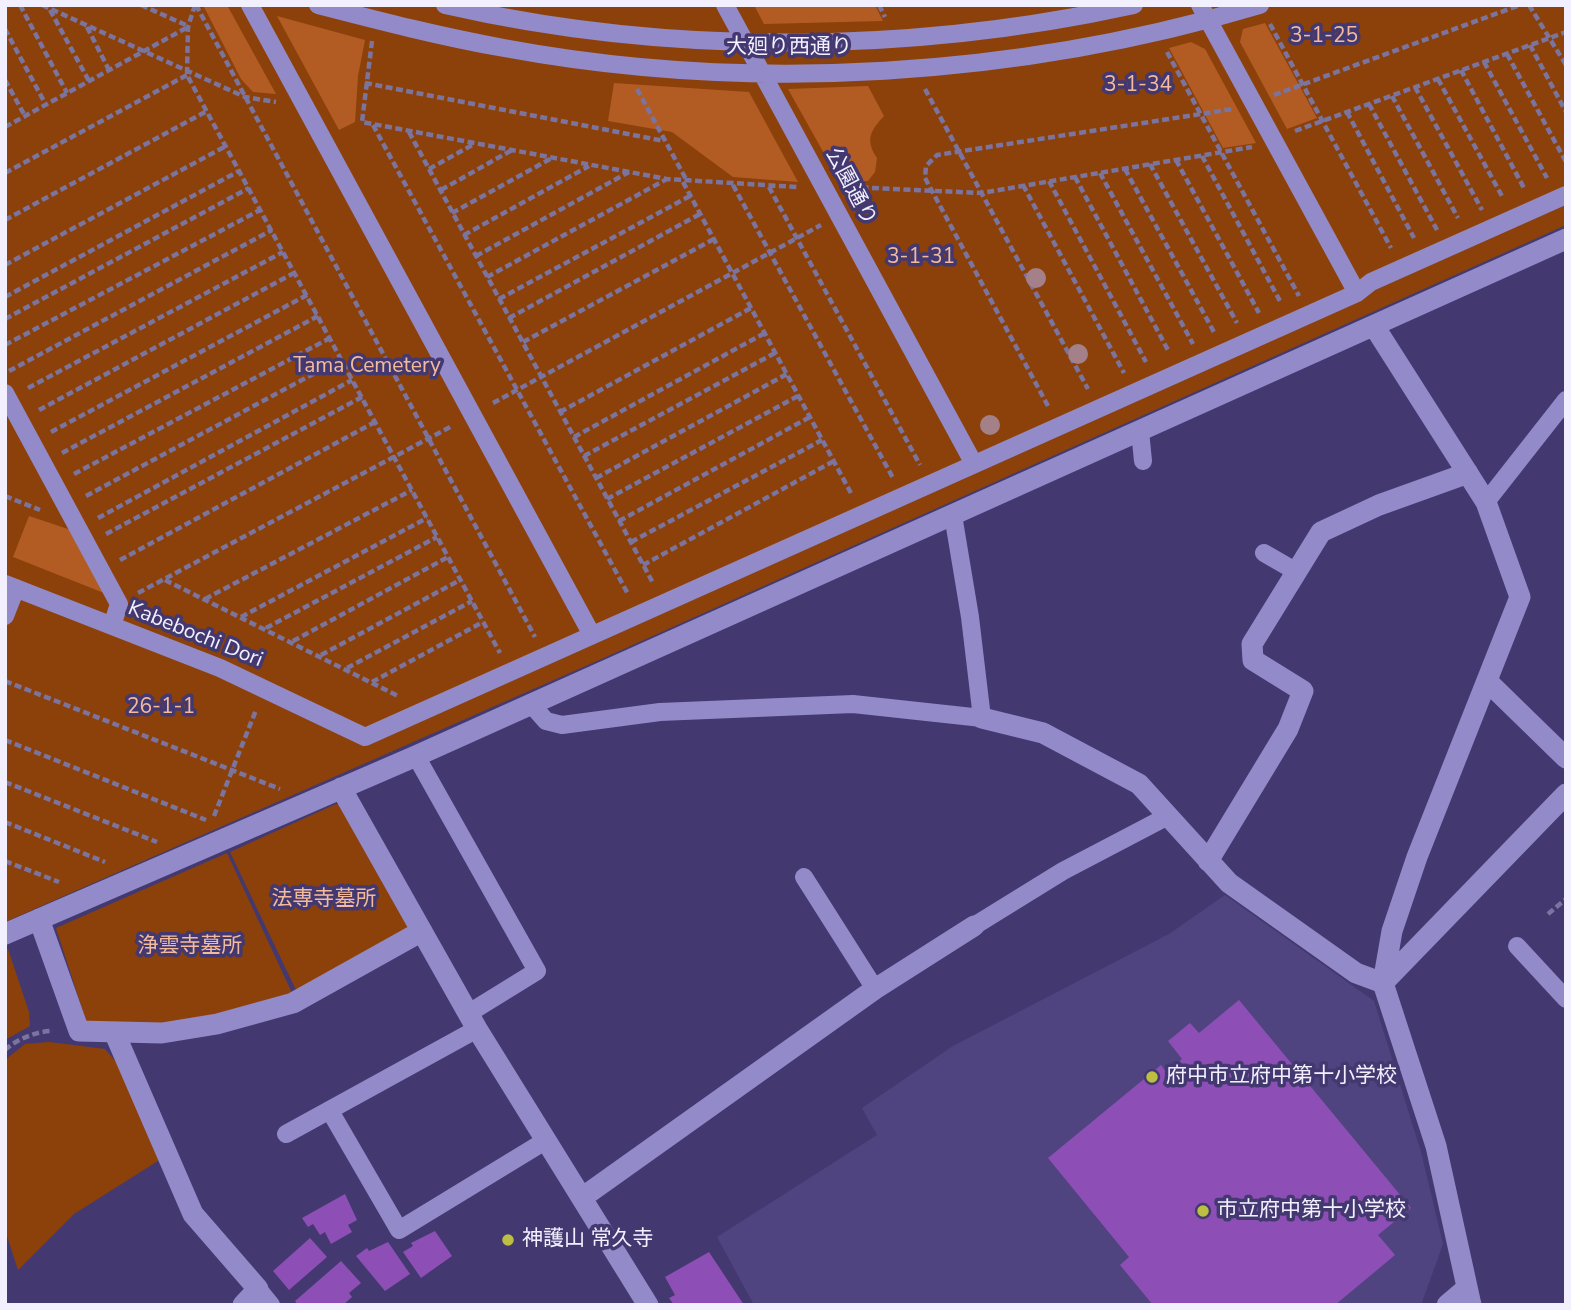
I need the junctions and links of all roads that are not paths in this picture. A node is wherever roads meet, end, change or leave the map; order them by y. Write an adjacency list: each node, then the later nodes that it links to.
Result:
1 (250, 5): 31 (lane)
2 (318, 5): 11 (lane, 大廻り西通り)
3 (445, 5): 7 (lane, 大廻り西通り)
4 (725, 5): 10 (lane, 公園通り)
5 (1134, 5): 9 (lane, 大廻り西通り)
6 (1264, 11): 8 (lane, 大廻り西通り)
7 (488, 13): 10 (lane, 大廻り西通り); 11 (lane)
8 (1204, 13): 12 (lane, 大廻り西通り); 16 (lane)
9 (975, 31): 10 (lane, 大廻り西通り); 12 (lane)
10 (744, 42): 13 (lane, 公園通り)
11 (482, 43): 13 (lane, 大廻り西通り)
12 (978, 61): 13 (lane, 大廻り西通り)
13 (761, 72): 22 (lane, 公園通り)
14 (1562, 197): 16 (lane)
15 (1566, 239): 17 (street)
16 (1357, 293): 22 (lane)
17 (1374, 326): 20 (street); 23 (street)
18 (7, 395): 30 (lane)
19 (1566, 400): 24 (lane)
20 (1140, 430): 21 (lane); 25 (street)
21 (1143, 461)
22 (974, 464): 31 (lane)
23 (1468, 473): 24 (street); 27 (street)
24 (1486, 502): 32 (street)
25 (953, 515): 33 (street); 34 (lane)
26 (1264, 553): 27 (lane)
27 (1297, 572): 40 (street)
28 (11, 586): 29 (lane); 30 (lane, Kabebochi Dori)
29 (5, 616)
30 (112, 626): 31 (lane, Kabebochi Dori)
31 (592, 635)
32 (1487, 681): 36 (street); 47 (street)
33 (531, 704): 34 (lane); 35 (street)
34 (982, 718): 39 (street)
35 (415, 756): 37 (street); 50 (lane)
36 (1566, 758)
37 (341, 788): 42 (street); 44 (street)
38 (1566, 794): 47 (street)
39 (1168, 816): 40 (street); 43 (lane)
40 (1208, 861): 47 (street)
41 (804, 877): 48 (lane)
42 (40, 919): 45 (street); 51 (street)
43 (974, 926): 48 (street)
44 (422, 931): 50 (street); 51 (street)
45 (5, 934)
46 (1517, 946): 49 (lane)
47 (1383, 983): 56 (street)
48 (875, 989): 55 (street)
49 (1566, 999)
50 (473, 1021): 52 (lane); 54 (street)
51 (115, 1034): 57 (street)
52 (330, 1111): 53 (lane); 54 (lane)
53 (286, 1134)
54 (545, 1141): 55 (street)
55 (583, 1197): 59 (street)
56 (1469, 1296): 60 (street)
57 (265, 1297): 58 (street)
58 (243, 1305)
59 (648, 1305)
60 (1447, 1305)

